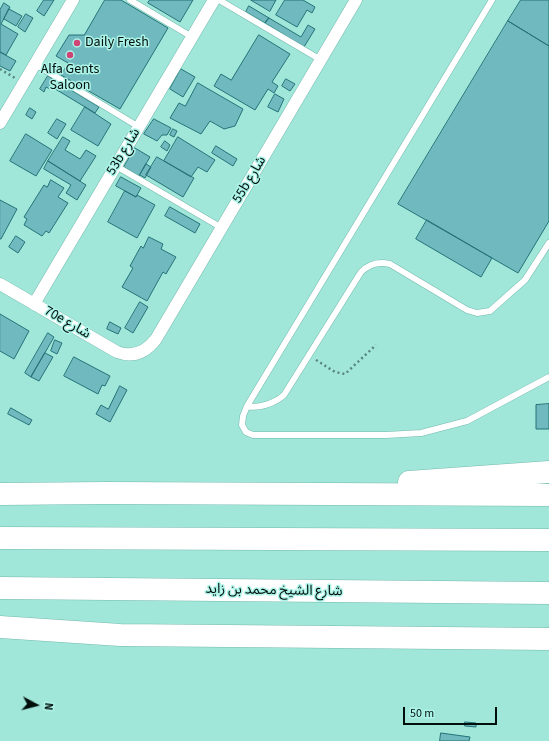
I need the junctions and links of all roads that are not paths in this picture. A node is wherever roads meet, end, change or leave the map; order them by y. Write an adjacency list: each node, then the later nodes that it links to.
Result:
1 (73, 0): 9 (street)
2 (130, 0): 7 (lane)
3 (214, 0): 7 (street, 53b شارع)
4 (219, 0): 8 (lane)
5 (356, 0): 8 (street, 55b شارع)
6 (492, 0): 19 (lane)
7 (192, 37): 11 (street, 53b شارع)
8 (321, 60): 13 (street, 55b شارع)
9 (35, 64): 10 (street); 11 (lane)
10 (0, 123)
11 (139, 127): 12 (street, 53b شارع)
12 (116, 166): 13 (lane); 16 (street, 53b شارع)
13 (222, 228): 17 (street, 55b شارع)
14 (549, 243): 19 (lane)
15 (0, 284): 16 (street, 70e شارع)
16 (34, 304): 17 (street, 70e شارع)
17 (136, 354)
18 (549, 377): 19 (lane)
19 (247, 406)
20 (549, 472): 22 (highway)
21 (0, 494): 22 (highway)
22 (346, 495): 23 (highway)
23 (549, 495)
24 (0, 538): 25 (highway)
25 (549, 540)
26 (0, 588): 27 (highway, شارع الشيخ محمد بن زايد)
27 (549, 593)
28 (0, 627): 29 (highway)
29 (508, 640): 30 (highway); 31 (highway)
30 (549, 640)
31 (549, 644)

